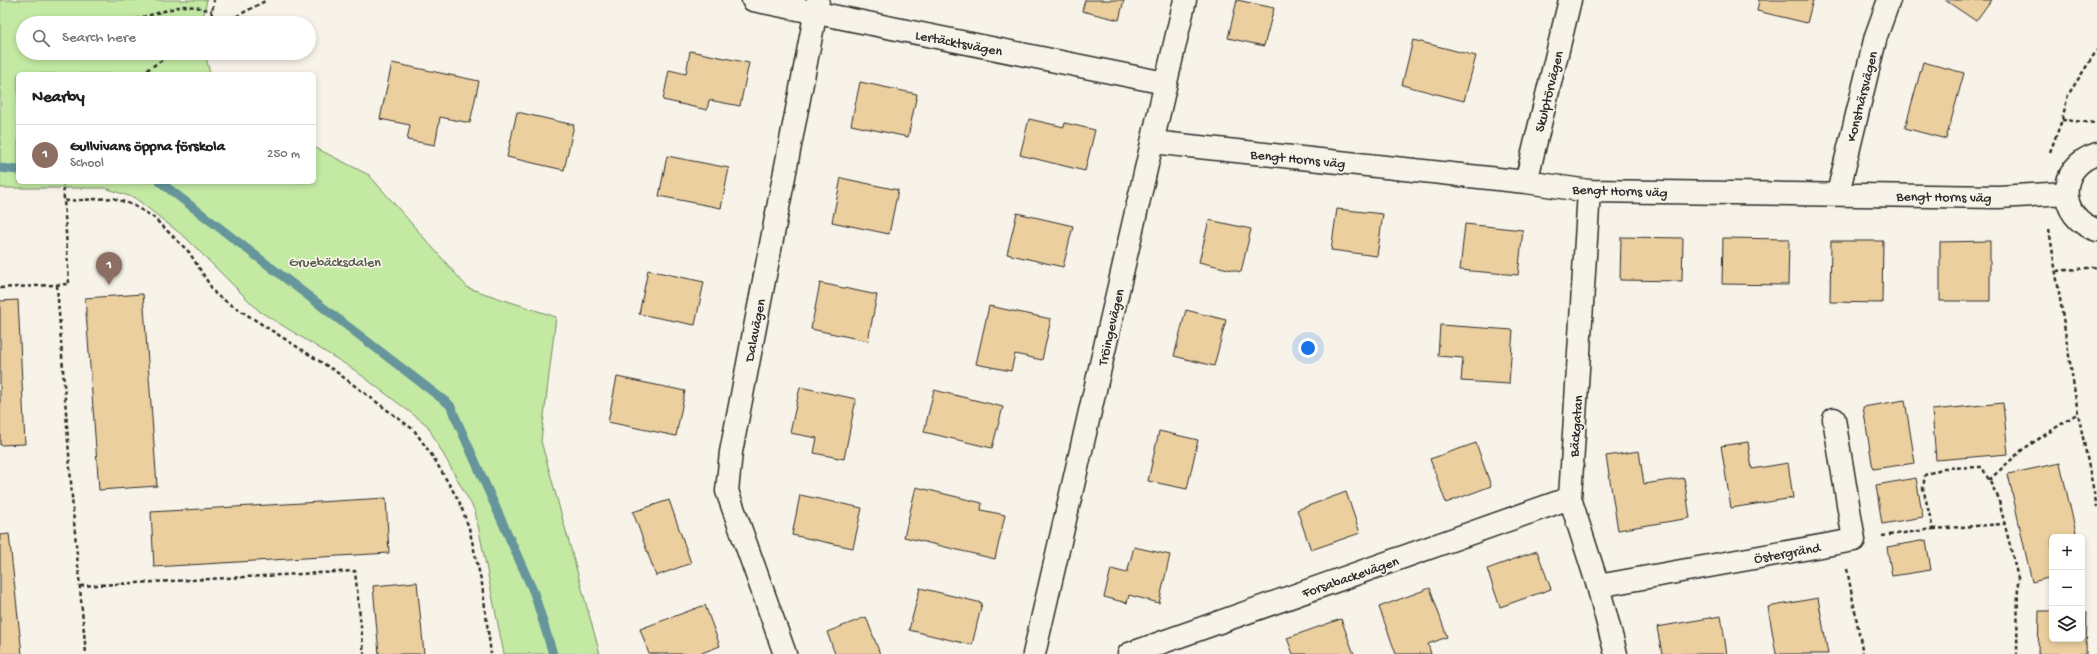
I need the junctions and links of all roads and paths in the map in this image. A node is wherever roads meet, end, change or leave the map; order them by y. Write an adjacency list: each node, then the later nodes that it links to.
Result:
1 (214, 0): 8 (path)
2 (267, 0): 11 (path)
3 (753, 0): 7 (street, Lertäcktsvägen)
4 (1186, 0): 15 (street, Tröingevägen)
5 (1570, 0): 21 (street, Skulptörvägen)
6 (1889, 0): 24 (street, Konstnärsvägen)
7 (817, 6): 15 (street, Lertäcktsvägen); 46 (street, Dalavägen)
8 (212, 11): 9 (path); 10 (path)
9 (147, 16)
10 (211, 16)
11 (237, 16)
12 (2097, 50): 16 (path)
13 (162, 60): 14 (path)
14 (144, 72)
15 (1165, 83): 18 (street, Tröingevägen)
16 (2062, 120): 17 (path); 20 (path)
17 (2097, 123)
18 (1152, 142): 21 (street, Bengt Horns väg); 47 (street, Tröingevägen)
19 (2097, 154): 25 (street)
20 (2049, 155)
21 (1526, 182): 23 (street, Bengt Horns väg)
22 (64, 184): 26 (path)
23 (1589, 191): 24 (street, Bengt Horns väg); 36 (street, Bäckgatan)
24 (1838, 193): 25 (street, Bengt Horns väg)
25 (2066, 193): 27 (street)
26 (65, 201): 31 (path); 45 (path)
27 (2097, 230)
28 (2050, 231): 30 (path)
29 (2097, 267): 30 (path)
30 (2057, 271): 33 (path)
31 (57, 285): 32 (path); 41 (path)
32 (0, 288)
33 (2078, 413): 35 (path); 37 (path)
34 (1834, 419): 40 (street)
35 (1989, 480): 38 (path); 39 (path)
36 (1570, 498): 42 (street, Bäckgatan); 48 (street, Forsabackevägen)
37 (2097, 507)
38 (2004, 524): 39 (path); 51 (path)
39 (1933, 529): 40 (path)
40 (1848, 542): 42 (street, Östergränd); 50 (path)
41 (80, 586): 43 (path); 44 (path)
42 (1598, 586): 49 (street, Bäckgatan)
43 (86, 654)
44 (364, 654)
45 (492, 654)
46 (786, 654)
47 (1034, 654)
48 (1129, 654)
49 (1616, 654)
50 (1863, 654)
51 (2017, 654)

